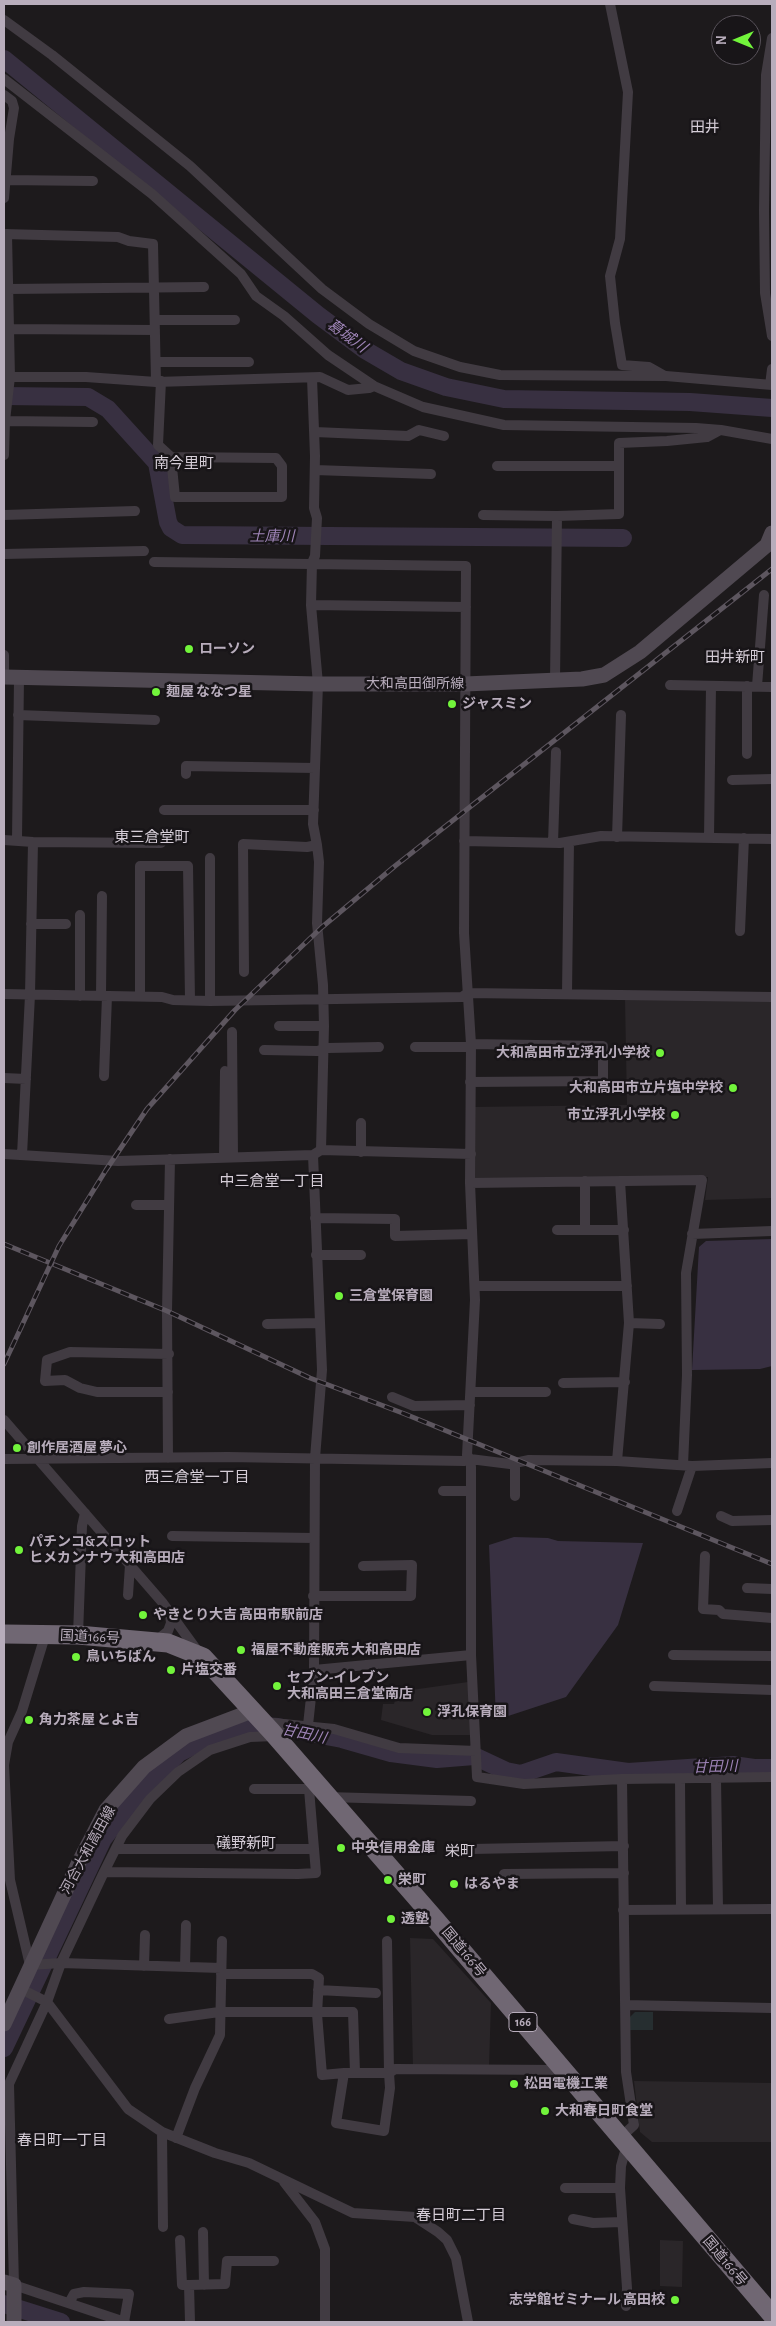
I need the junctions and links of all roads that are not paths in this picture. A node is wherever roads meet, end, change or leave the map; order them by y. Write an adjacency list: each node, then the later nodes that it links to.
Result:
1 (610, 4): 22 (street)
2 (4, 20): 22 (street)
3 (772, 38): 10 (street)
4 (4, 79): 27 (street)
5 (4, 95): 6 (street)
6 (6, 155): 7 (street)
7 (6, 180): 8 (street); 9 (street)
8 (92, 181)
9 (4, 198)
10 (768, 211): 18 (street)
11 (5, 234): 13 (street); 14 (street)
12 (204, 287): 13 (street)
13 (154, 288): 14 (street); 16 (street)
14 (8, 289): 17 (street)
15 (235, 320): 16 (street)
16 (155, 325): 17 (street); 19 (street)
17 (9, 329): 23 (street)
18 (772, 336)
19 (156, 362): 20 (street); 25 (street)
20 (249, 362)
21 (772, 369): 26 (street)
22 (666, 376): 26 (street)
23 (7, 377): 25 (street); 28 (street)
24 (312, 378): 25 (street); 27 (street); 31 (street)
25 (159, 382): 35 (street)
26 (771, 385)
27 (374, 386): 30 (street)
28 (5, 421): 29 (street); 34 (street)
29 (93, 422)
30 (721, 430): 33 (street); 37 (street)
31 (315, 432): 32 (street); 38 (street)
32 (444, 436)
33 (772, 439)
34 (4, 455)
35 (171, 457): 35 (street)
36 (497, 466): 37 (street)
37 (619, 466): 43 (street)
38 (315, 470): 39 (street); 48 (street)
39 (431, 474)
40 (135, 511): 41 (street)
41 (4, 515)
42 (484, 515): 43 (street)
43 (557, 516): 54 (street)
44 (772, 533): 54 (main road, 大和高田御所線)
45 (144, 551): 46 (street)
46 (4, 554)
47 (154, 562): 48 (street)
48 (312, 563): 50 (street); 51 (street)
49 (764, 595): 59 (street)
50 (311, 605): 51 (street); 55 (street)
51 (466, 607): 56 (street)
52 (4, 655): 53 (street)
53 (9, 678): 55 (main road, 大和高田御所線); 61 (street)
54 (555, 681): 56 (main road, 大和高田御所線)
55 (318, 684): 56 (main road, 大和高田御所線); 66 (street)
56 (465, 684): 78 (street)
57 (670, 685): 58 (street)
58 (711, 686): 59 (street); 73 (street)
59 (752, 686): 60 (street); 65 (street)
60 (772, 687)
61 (18, 715): 63 (street); 75 (street)
62 (621, 715): 72 (street)
63 (155, 720)
64 (556, 752): 82 (street)
65 (747, 754)
66 (315, 768): 67 (street); 71 (street)
67 (186, 774)
68 (772, 779): 69 (street)
69 (732, 780)
70 (164, 810): 71 (street)
71 (314, 810): 83 (street)
72 (617, 837): 73 (street); 80 (street)
73 (709, 838): 74 (street)
74 (744, 838): 76 (street); 89 (street)
75 (17, 839): 77 (street); 79 (street)
76 (772, 839)
77 (4, 840)
78 (464, 841): 82 (street); 91 (street)
79 (33, 842): 81 (street); 87 (street)
80 (569, 842): 82 (street); 92 (street)
81 (161, 843)
82 (553, 843)
83 (317, 845): 90 (street); 99 (street)
84 (210, 858): 101 (street)
85 (102, 896): 96 (street)
86 (80, 914): 95 (street)
87 (32, 924): 88 (street); 94 (street)
88 (66, 924)
89 (740, 931)
90 (244, 972)
91 (468, 993): 92 (street); 99 (street); 105 (street)
92 (567, 993): 98 (street)
93 (4, 994): 94 (street)
94 (30, 995): 95 (street); 113 (street)
95 (80, 996): 96 (street)
96 (104, 996): 97 (street); 111 (street)
97 (140, 996): 100 (street); 100 (street)
98 (772, 996)
99 (324, 998): 101 (street); 103 (street)
100 (190, 1000): 101 (street)
101 (210, 1001)
102 (279, 1026): 103 (street)
103 (324, 1026): 108 (street)
104 (232, 1032): 121 (street)
105 (471, 1045): 107 (street); 114 (street); 114 (street)
106 (379, 1047): 108 (street)
107 (415, 1047)
108 (324, 1048): 109 (street); 117 (street)
109 (264, 1050)
110 (225, 1070): 121 (street)
111 (104, 1076)
112 (4, 1078): 113 (street)
113 (26, 1078): 120 (street)
114 (470, 1082): 119 (street)
115 (361, 1122): 116 (street)
116 (361, 1152): 117 (street); 119 (street)
117 (317, 1153): 121 (street); 128 (street)
118 (4, 1154): 120 (street)
119 (470, 1154): 125 (street)
120 (22, 1155): 122 (street)
121 (228, 1157): 122 (street)
122 (170, 1158): 127 (street)
123 (584, 1181): 124 (street); 125 (street); 130 (street)
124 (620, 1181): 131 (street); 134 (street)
125 (470, 1183): 133 (street)
126 (136, 1204): 127 (street)
127 (169, 1205): 143 (street)
128 (314, 1218): 133 (street); 135 (street)
129 (557, 1230): 130 (street)
130 (585, 1230): 131 (street)
131 (624, 1230): 138 (street)
132 (772, 1231): 134 (street)
133 (472, 1234): 137 (street)
134 (692, 1234): 160 (street)
135 (316, 1255): 136 (street); 139 (street)
136 (362, 1255)
137 (475, 1286): 138 (street); 147 (street)
138 (627, 1286): 140 (street)
139 (320, 1323): 141 (street); 153 (street)
140 (629, 1323): 142 (street); 144 (street)
141 (267, 1324)
142 (660, 1324)
143 (169, 1354): 146 (street); 146 (street)
144 (625, 1382): 145 (street); 157 (street)
145 (563, 1383)
146 (168, 1392): 152 (street)
147 (470, 1392): 148 (street); 150 (street)
148 (546, 1392)
149 (392, 1398): 150 (street)
150 (470, 1405): 155 (street)
151 (4, 1420): 156 (street)
152 (168, 1458): 153 (street); 156 (street)
153 (315, 1458): 155 (street); 169 (street)
154 (4, 1459): 156 (street)
155 (470, 1459): 158 (street); 162 (street)
156 (36, 1460): 165 (street)
157 (617, 1461): 158 (street); 160 (street)
158 (515, 1463): 163 (street)
159 (772, 1463): 160 (street)
160 (688, 1466): 164 (street)
161 (443, 1491): 162 (street)
162 (472, 1491): 183 (street)
163 (515, 1496)
164 (677, 1511)
165 (85, 1512): 171 (street); 180 (street)
166 (721, 1516): 167 (street)
167 (772, 1520)
168 (172, 1536): 169 (street)
169 (314, 1538): 176 (street)
170 (705, 1556): 178 (street)
171 (130, 1566): 175 (street); 177 (street)
172 (363, 1566): 176 (street)
173 (748, 1588): 174 (street)
174 (772, 1589)
175 (128, 1595)
176 (313, 1596): 187 (street)
177 (170, 1612): 182 (street); 186 (street)
178 (772, 1618)
179 (4, 1634): 181 (highway, 国道166号 / 166)
180 (78, 1635): 181 (highway, 国道166号 / 166); 182 (highway, 国道166号 / 166)
181 (45, 1636): 192 (street)
182 (146, 1640): 186 (highway, 国道166号 / 166)
183 (471, 1655): 187 (street); 193 (street)
184 (673, 1655): 185 (street)
185 (772, 1656)
186 (203, 1657): 190 (highway, 国道166号 / 166)
187 (314, 1670): 191 (street)
188 (654, 1686): 189 (street)
189 (772, 1690)
190 (265, 1725): 191 (street); 200 (highway, 国道166号 / 166); 204 (street); 218 (main road, 河合大和高田線)
191 (308, 1725): 193 (street)
192 (5, 1748): 194 (street)
193 (476, 1751): 197 (street)
194 (4, 1765): 218 (street)
195 (772, 1777): 196 (street)
196 (716, 1778): 198 (street); 210 (street)
197 (622, 1779): 198 (street); 202 (street)
198 (680, 1779): 209 (street)
199 (254, 1789): 200 (street)
200 (318, 1791): 201 (street); 205 (street); 232 (highway, 国道166号 / 166)
201 (471, 1801)
202 (624, 1846): 203 (street); 207 (street)
203 (472, 1849)
204 (116, 1850): 205 (street); 206 (street)
205 (314, 1850): 206 (street)
206 (104, 1872): 217 (street)
207 (624, 1873): 208 (street); 211 (street)
208 (504, 1874)
209 (681, 1909): 210 (street); 211 (street)
210 (718, 1909): 212 (street)
211 (623, 1910): 226 (street)
212 (772, 1910)
213 (186, 1925): 220 (street)
214 (144, 1935): 219 (street)
215 (222, 1941): 221 (street)
216 (387, 1942): 233 (street)
217 (58, 1963): 218 (street); 219 (street); 225 (street)
218 (34, 1965): 222 (main road, 河合大和高田線)
219 (144, 1966): 220 (street)
220 (185, 1967): 221 (street)
221 (221, 1971): 223 (street); 229 (street)
222 (24, 1990): 225 (street); 231 (main road, 河合大和高田線)
223 (318, 1990): 224 (street); 228 (street)
224 (376, 1992)
225 (43, 2000): 235 (street); 249 (street)
226 (626, 2005): 227 (street); 237 (street)
227 (772, 2008)
228 (317, 2011): 229 (street); 234 (street); 234 (street)
229 (220, 2012): 230 (street); 236 (street)
230 (169, 2019)
231 (4, 2024)
232 (564, 2070): 233 (street); 237 (highway, 国道166号 / 166)
233 (389, 2073): 234 (street); 234 (street)
234 (349, 2074)
235 (162, 2132): 236 (street); 243 (street)
236 (176, 2138): 238 (street)
237 (624, 2141): 240 (street); 252 (highway, 国道166号 / 166)
238 (284, 2182): 256 (street); 257 (street)
239 (565, 2188): 240 (street)
240 (620, 2188): 242 (street)
241 (573, 2220): 242 (street)
242 (621, 2222): 251 (street)
243 (163, 2226)
244 (203, 2232): 248 (street)
245 (180, 2240): 247 (street)
246 (274, 2261): 248 (street)
247 (189, 2285): 248 (street); 255 (street)
248 (204, 2285)
249 (11, 2287): 250 (street); 253 (main road)
250 (69, 2303): 254 (street); 254 (street)
251 (626, 2306)
252 (772, 2315)
253 (14, 2321)
254 (125, 2322)
255 (190, 2322)
256 (325, 2322)
257 (468, 2322)

